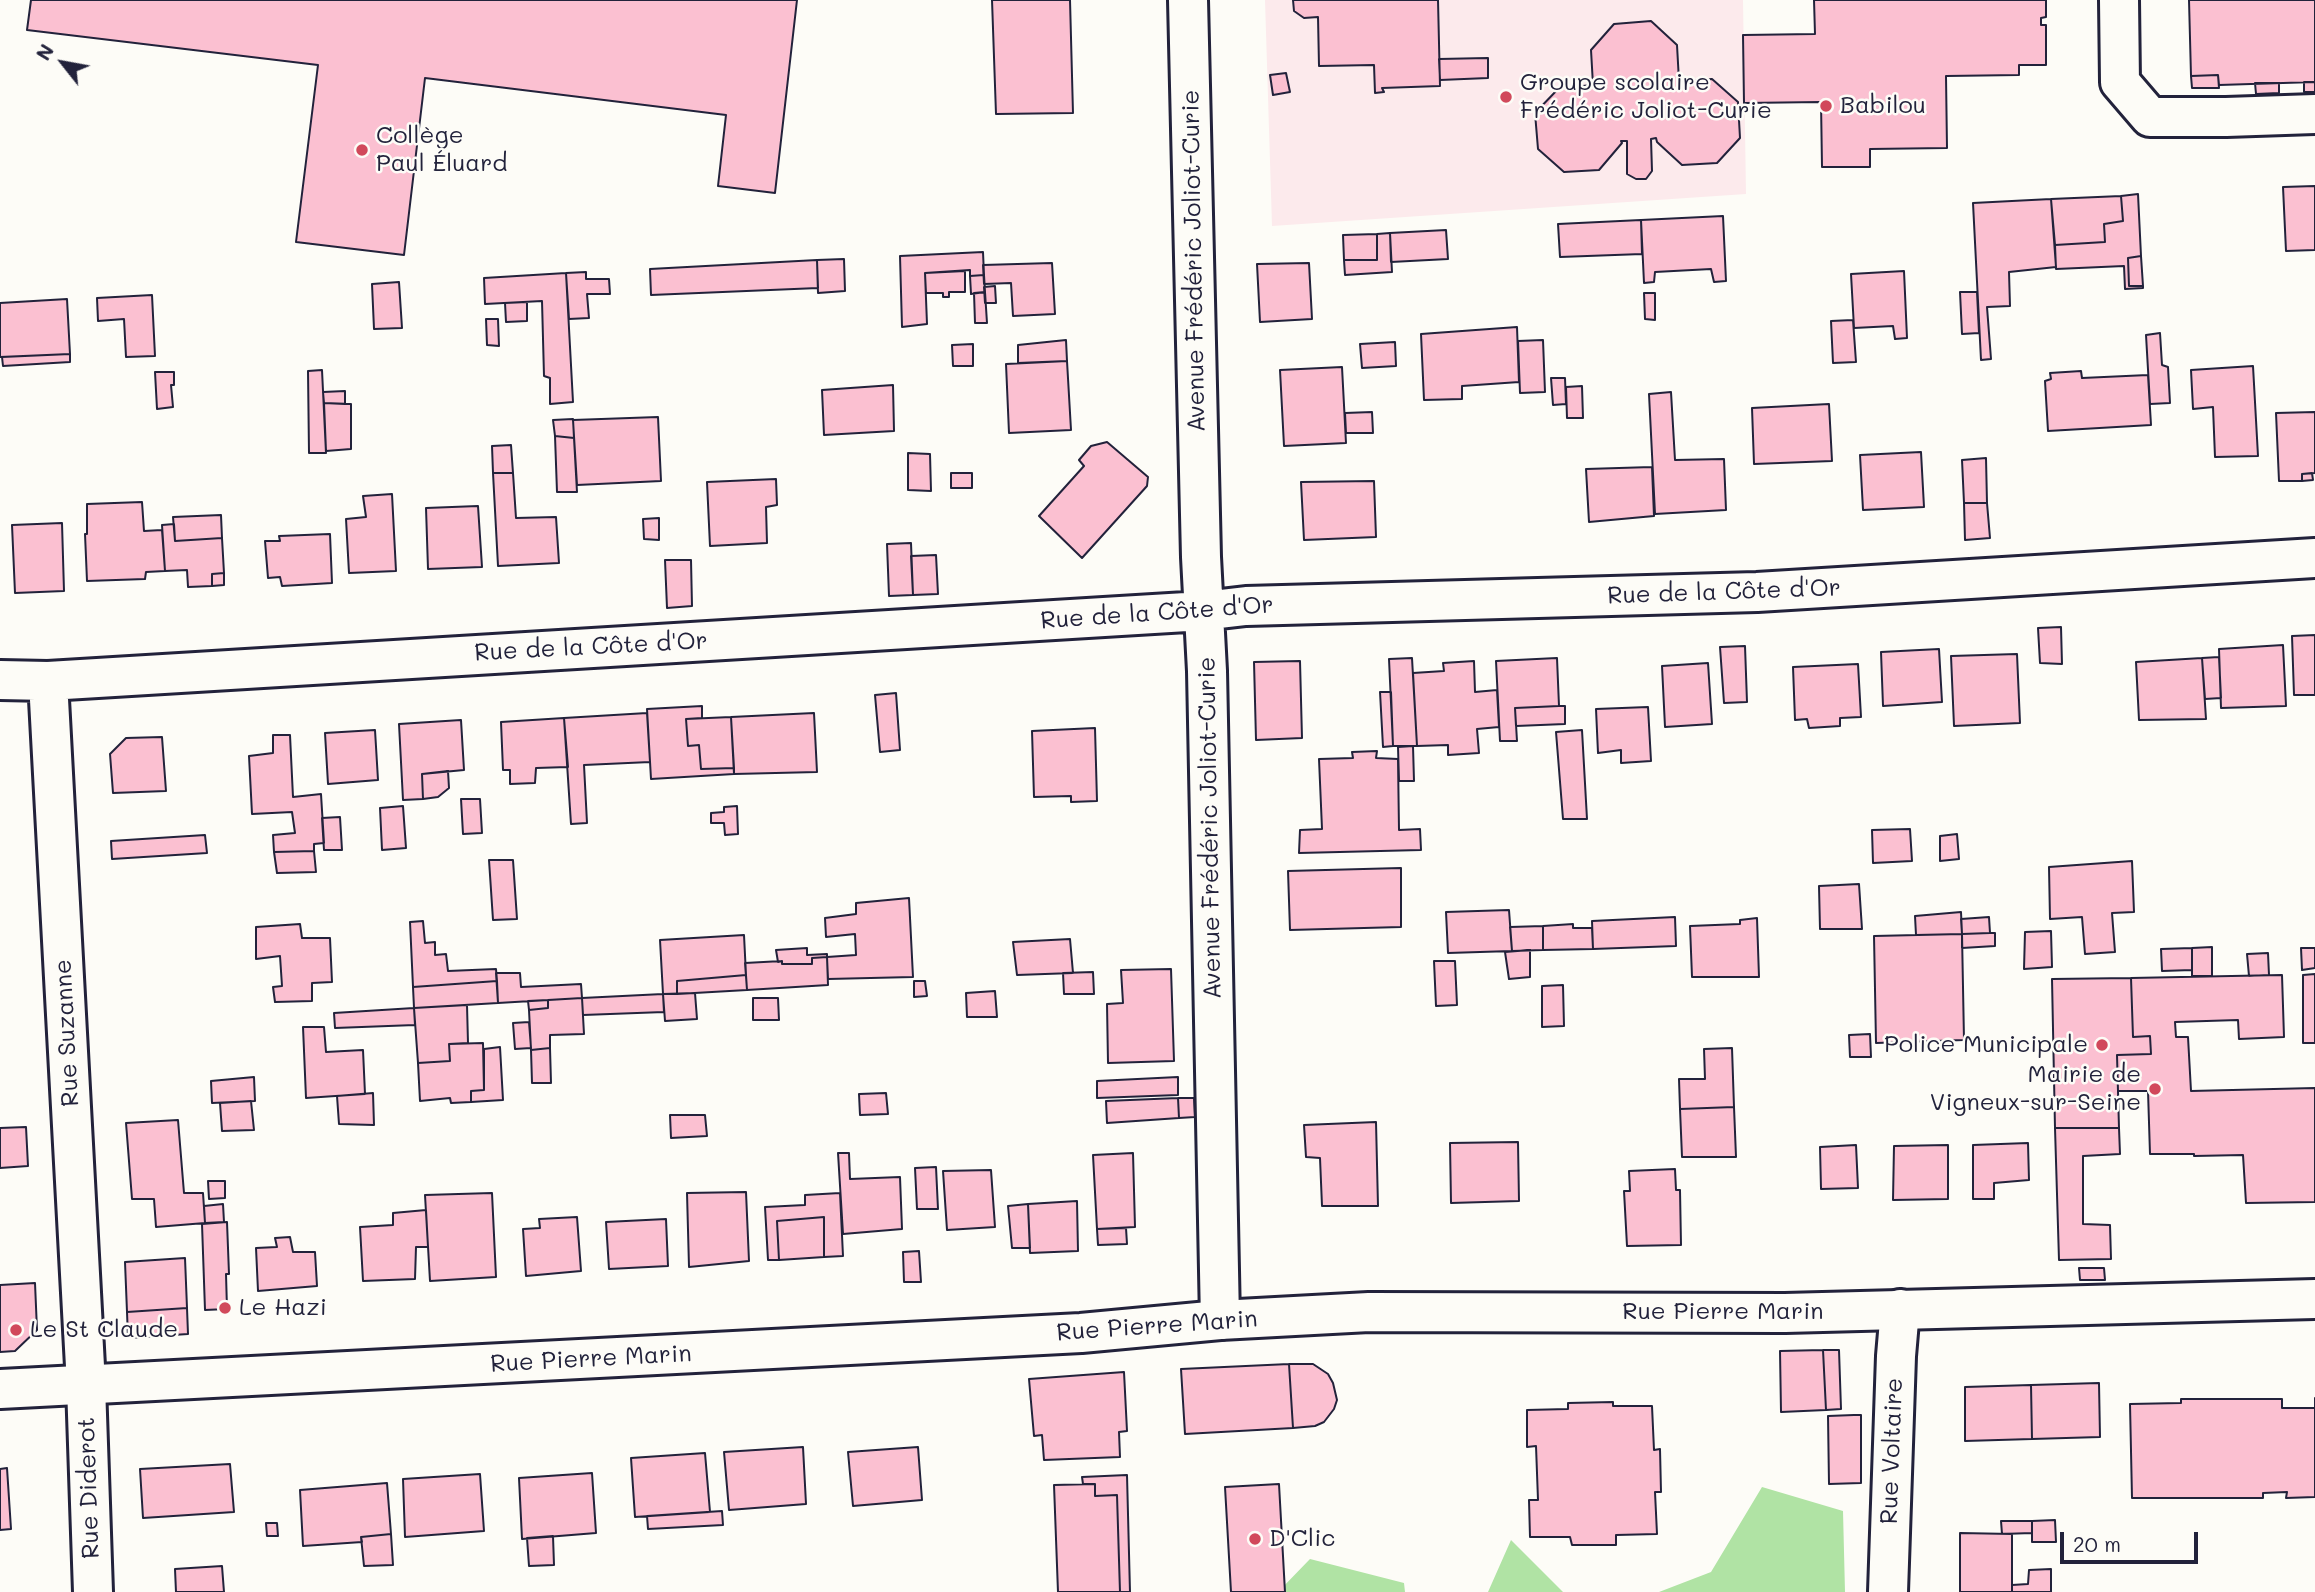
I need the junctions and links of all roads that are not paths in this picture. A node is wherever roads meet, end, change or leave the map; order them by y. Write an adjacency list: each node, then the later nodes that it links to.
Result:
1 (1188, 0): 5 (street, Avenue Frédéric Joliot-Curie)
2 (2119, 0): 3 (street)
3 (2315, 114)
4 (2315, 558): 5 (street, Rue de la Côte d'Or)
5 (1203, 611): 7 (street, Rue de la Côte d'Or); 10 (street, Avenue Frédéric Joliot-Curie)
6 (0, 680): 7 (street, Rue de la Côte d'Or)
7 (48, 681): 11 (street, Rue Suzanne)
8 (2315, 1299): 9 (street, Rue Pierre Marin)
9 (1900, 1310): 10 (street, Rue Pierre Marin); 14 (street, Rue Voltaire)
10 (1220, 1321): 11 (street, Rue Pierre Marin)
11 (86, 1385): 12 (street, Rue Pierre Marin); 13 (street, Rue Diderot)
12 (0, 1389)
13 (93, 1592)
14 (1888, 1592)

